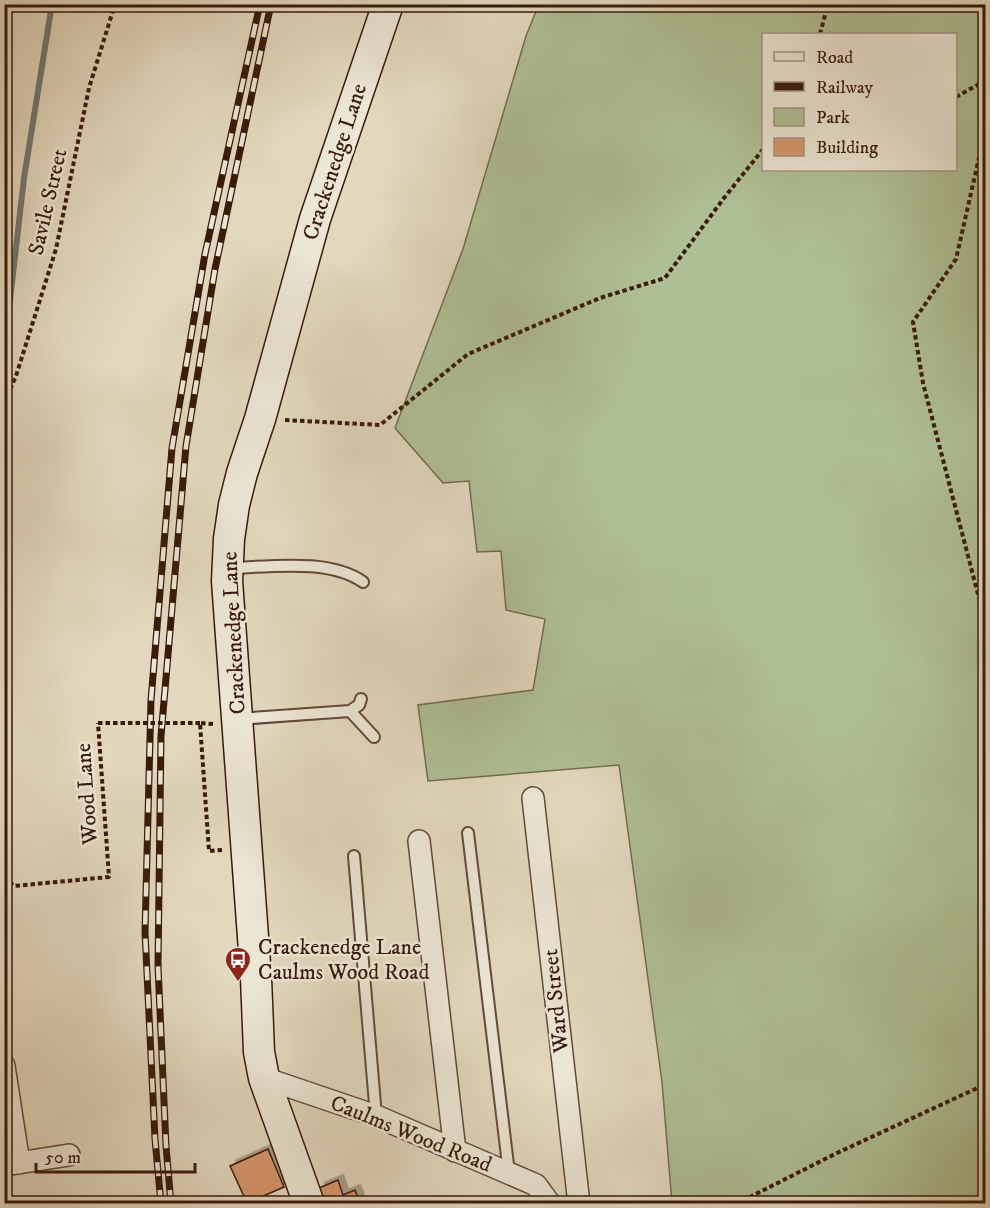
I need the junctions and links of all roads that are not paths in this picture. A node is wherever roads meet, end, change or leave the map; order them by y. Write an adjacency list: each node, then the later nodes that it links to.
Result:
1 (388, 4): 2 (street, Crackenedge Lane)
2 (228, 568): 3 (lane); 6 (street, Crackenedge Lane)
3 (363, 582)
4 (361, 699): 5 (lane)
5 (350, 711): 6 (lane); 7 (lane)
6 (237, 719): 13 (street, Crackenedge Lane)
7 (375, 737)
8 (533, 798): 21 (street, Ward Street)
9 (468, 832): 18 (lane)
10 (419, 841): 15 (street)
11 (354, 856): 14 (lane)
12 (4, 1066): 17 (street)
13 (264, 1078): 14 (street, Caulms Wood Road); 19 (street, Crackenedge Lane)
14 (376, 1116): 15 (street, Caulms Wood Road)
15 (456, 1150): 18 (street, Caulms Wood Road)
16 (69, 1155): 17 (street)
17 (12, 1164)
18 (509, 1174): 20 (street, Caulms Wood Road)
19 (309, 1203)
20 (550, 1203)
21 (579, 1203)

